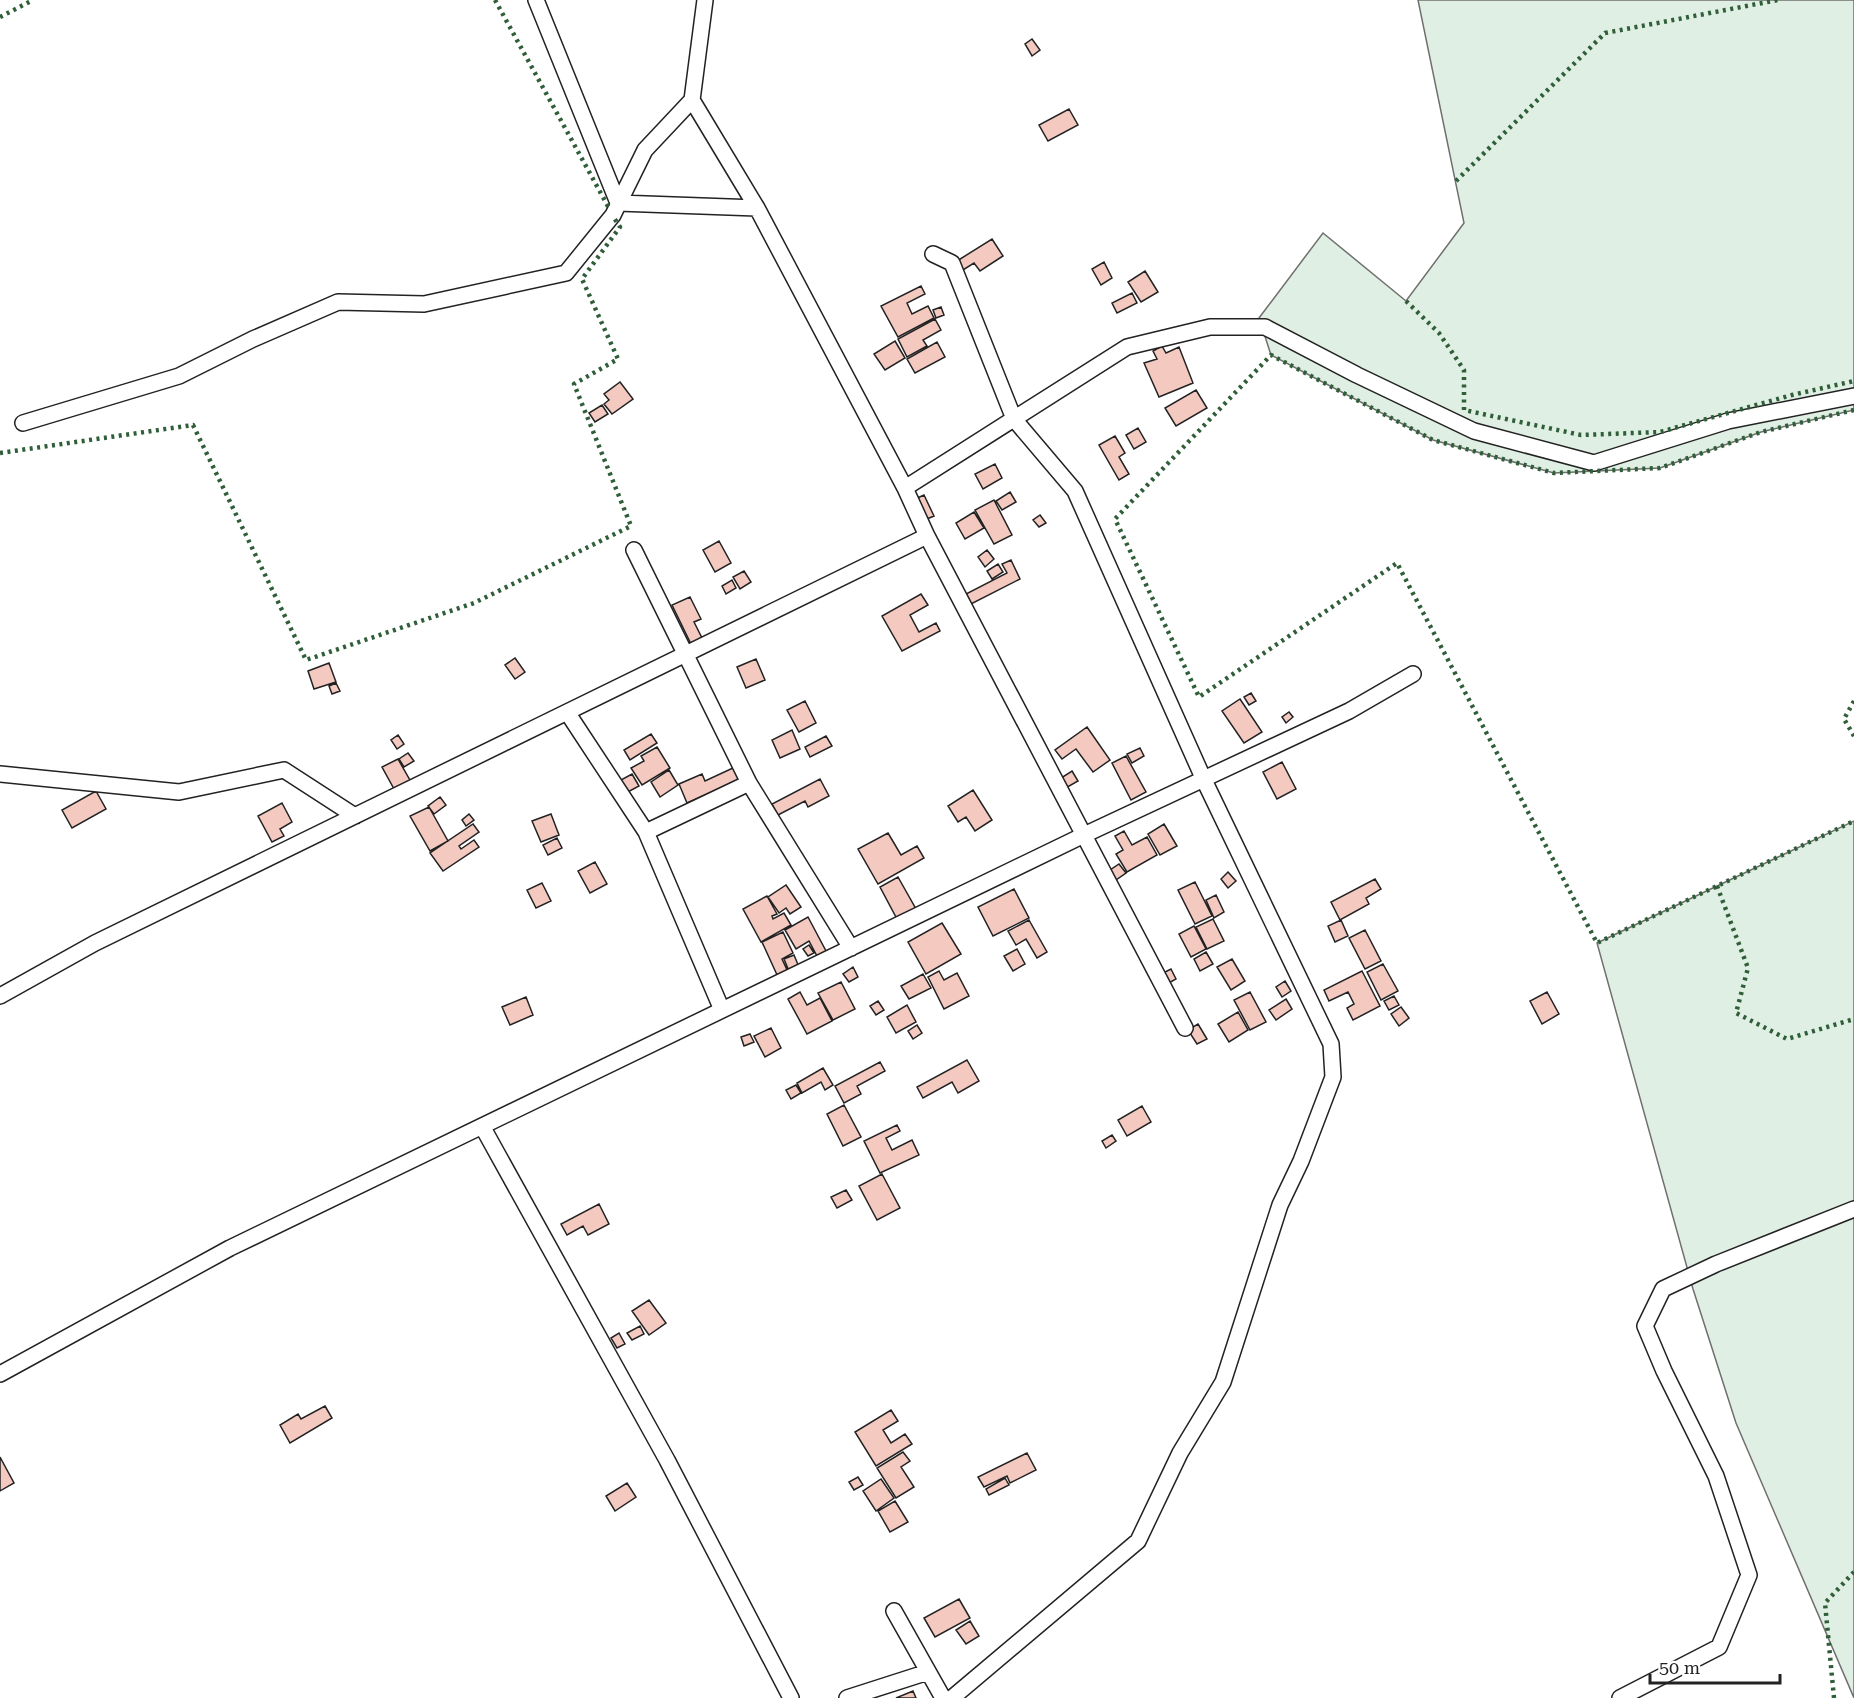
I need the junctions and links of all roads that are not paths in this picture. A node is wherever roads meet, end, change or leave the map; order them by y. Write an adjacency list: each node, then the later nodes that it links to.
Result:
1 (536, 0): 4 (street)
2 (705, 0): 3 (street)
3 (692, 100): 4 (street); 5 (street)
4 (618, 203): 5 (street); 9 (street)
5 (757, 208): 10 (street)
6 (933, 254): 8 (street)
7 (1854, 396): 8 (street)
8 (1014, 418): 10 (street); 17 (street)
9 (23, 423)
10 (906, 488): 11 (street)
11 (927, 536): 13 (street); 21 (street)
12 (634, 550): 13 (street)
13 (685, 655): 15 (street); 18 (street)
14 (1413, 674): 17 (street)
15 (567, 712): 19 (street); 20 (street)
16 (0, 774): 19 (street)
17 (1204, 779): 21 (street); 34 (street)
18 (748, 783): 20 (street); 22 (street)
19 (355, 816): 23 (street)
20 (646, 832): 24 (street)
21 (1084, 835): 22 (street); 25 (street)
22 (851, 948): 24 (street)
23 (0, 996)
24 (722, 1010): 26 (street)
25 (1185, 1028)
26 (482, 1126): 28 (street); 31 (street)
27 (1854, 1209): 35 (street)
28 (0, 1374)
29 (894, 1611): 30 (street)
30 (928, 1672): 32 (street); 33 (street)
31 (791, 1698)
32 (847, 1698)
33 (943, 1698)
34 (952, 1698)
35 (1620, 1698)

